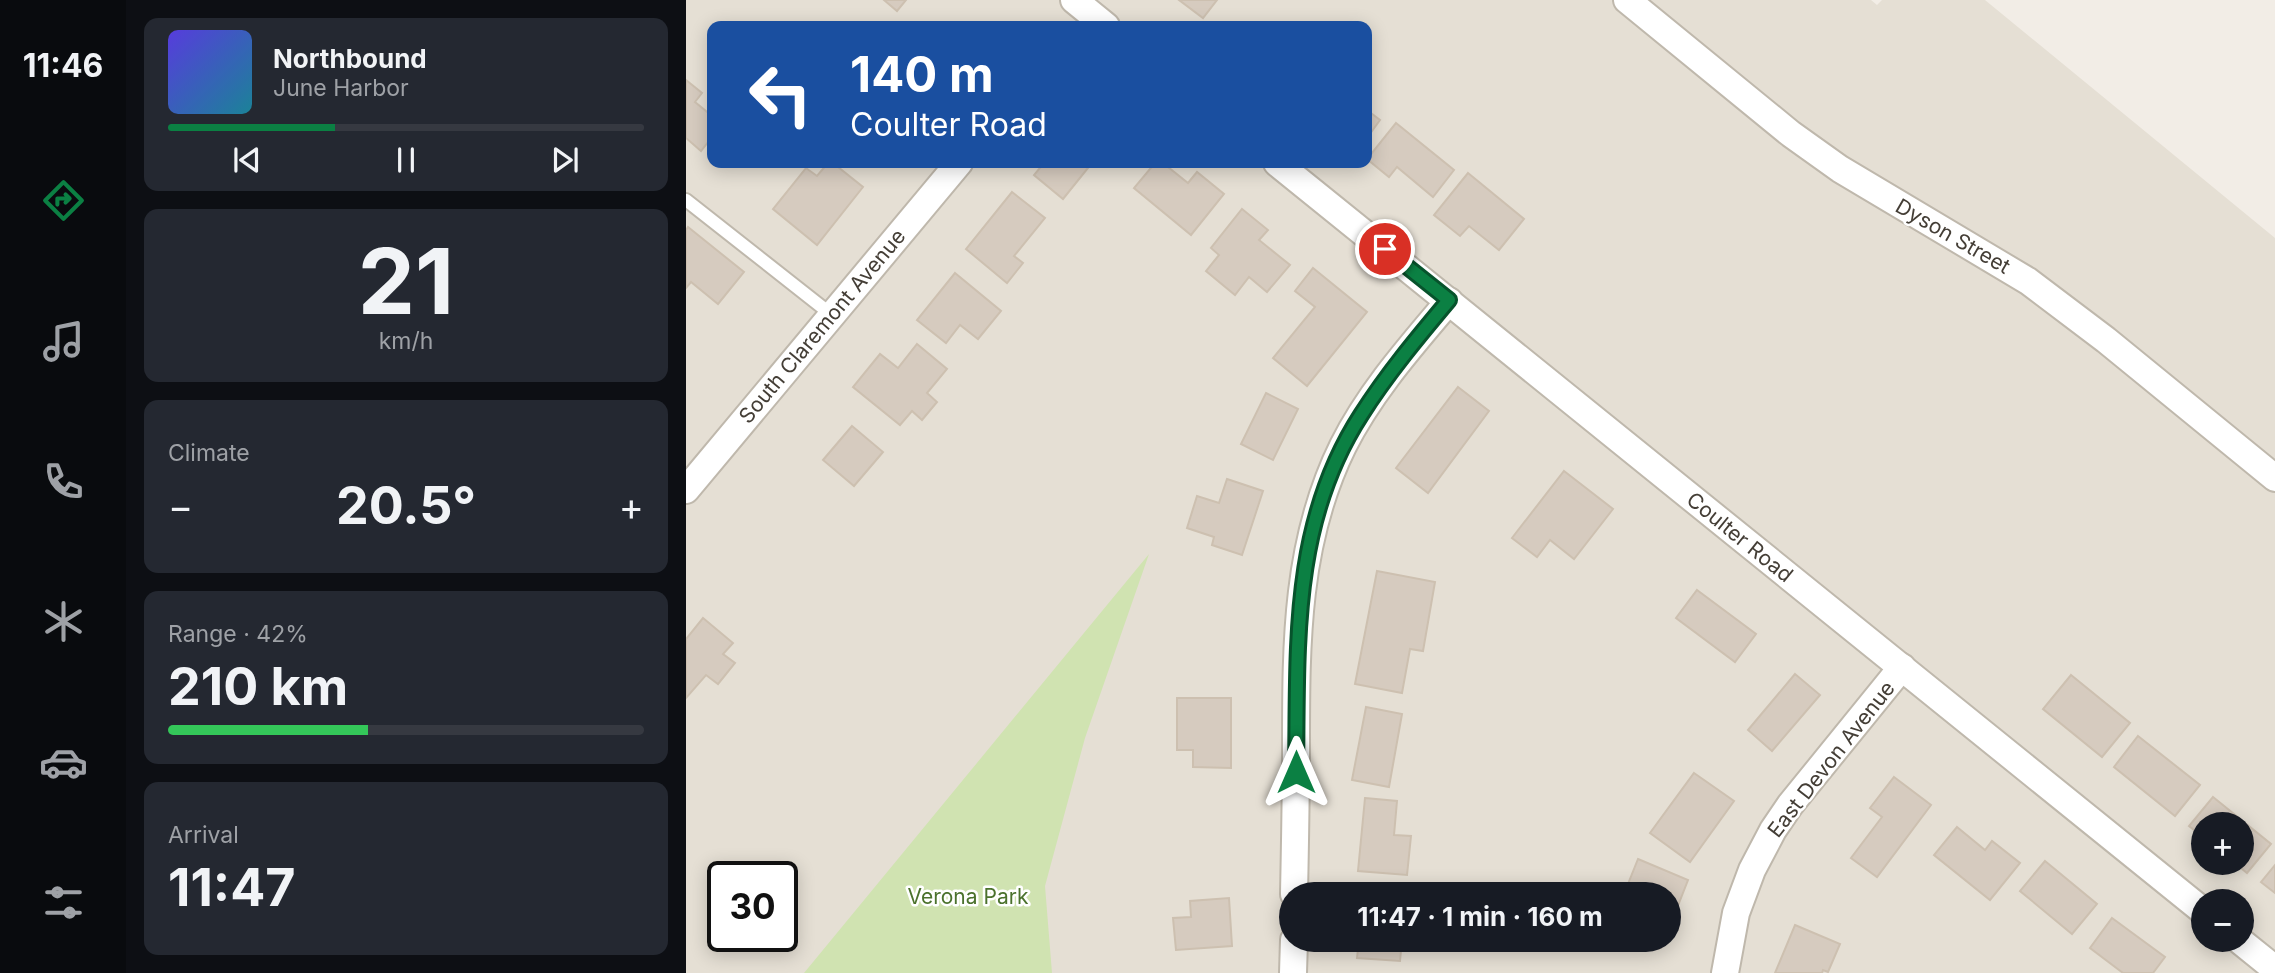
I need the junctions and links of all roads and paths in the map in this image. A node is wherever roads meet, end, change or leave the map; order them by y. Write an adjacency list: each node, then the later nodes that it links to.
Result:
1 (1628, 0): 7 (street, Dyson Street)
2 (955, 168): 6 (street, South Claremont Avenue)
3 (1283, 168): 5 (street, Coulter Road)
4 (686, 200): 6 (lane)
5 (1449, 300): 9 (street, Coulter Road); 10 (street)
6 (832, 315): 8 (street, South Claremont Avenue)
7 (2275, 478)
8 (686, 490)
9 (1902, 667): 11 (street, Coulter Road); 16 (street, East Devon Avenue)
10 (1294, 882)
11 (2191, 901)
12 (1294, 952): 15 (street)
13 (2254, 952): 14 (street)
14 (2275, 969)
15 (1293, 973)
16 (1725, 973)

